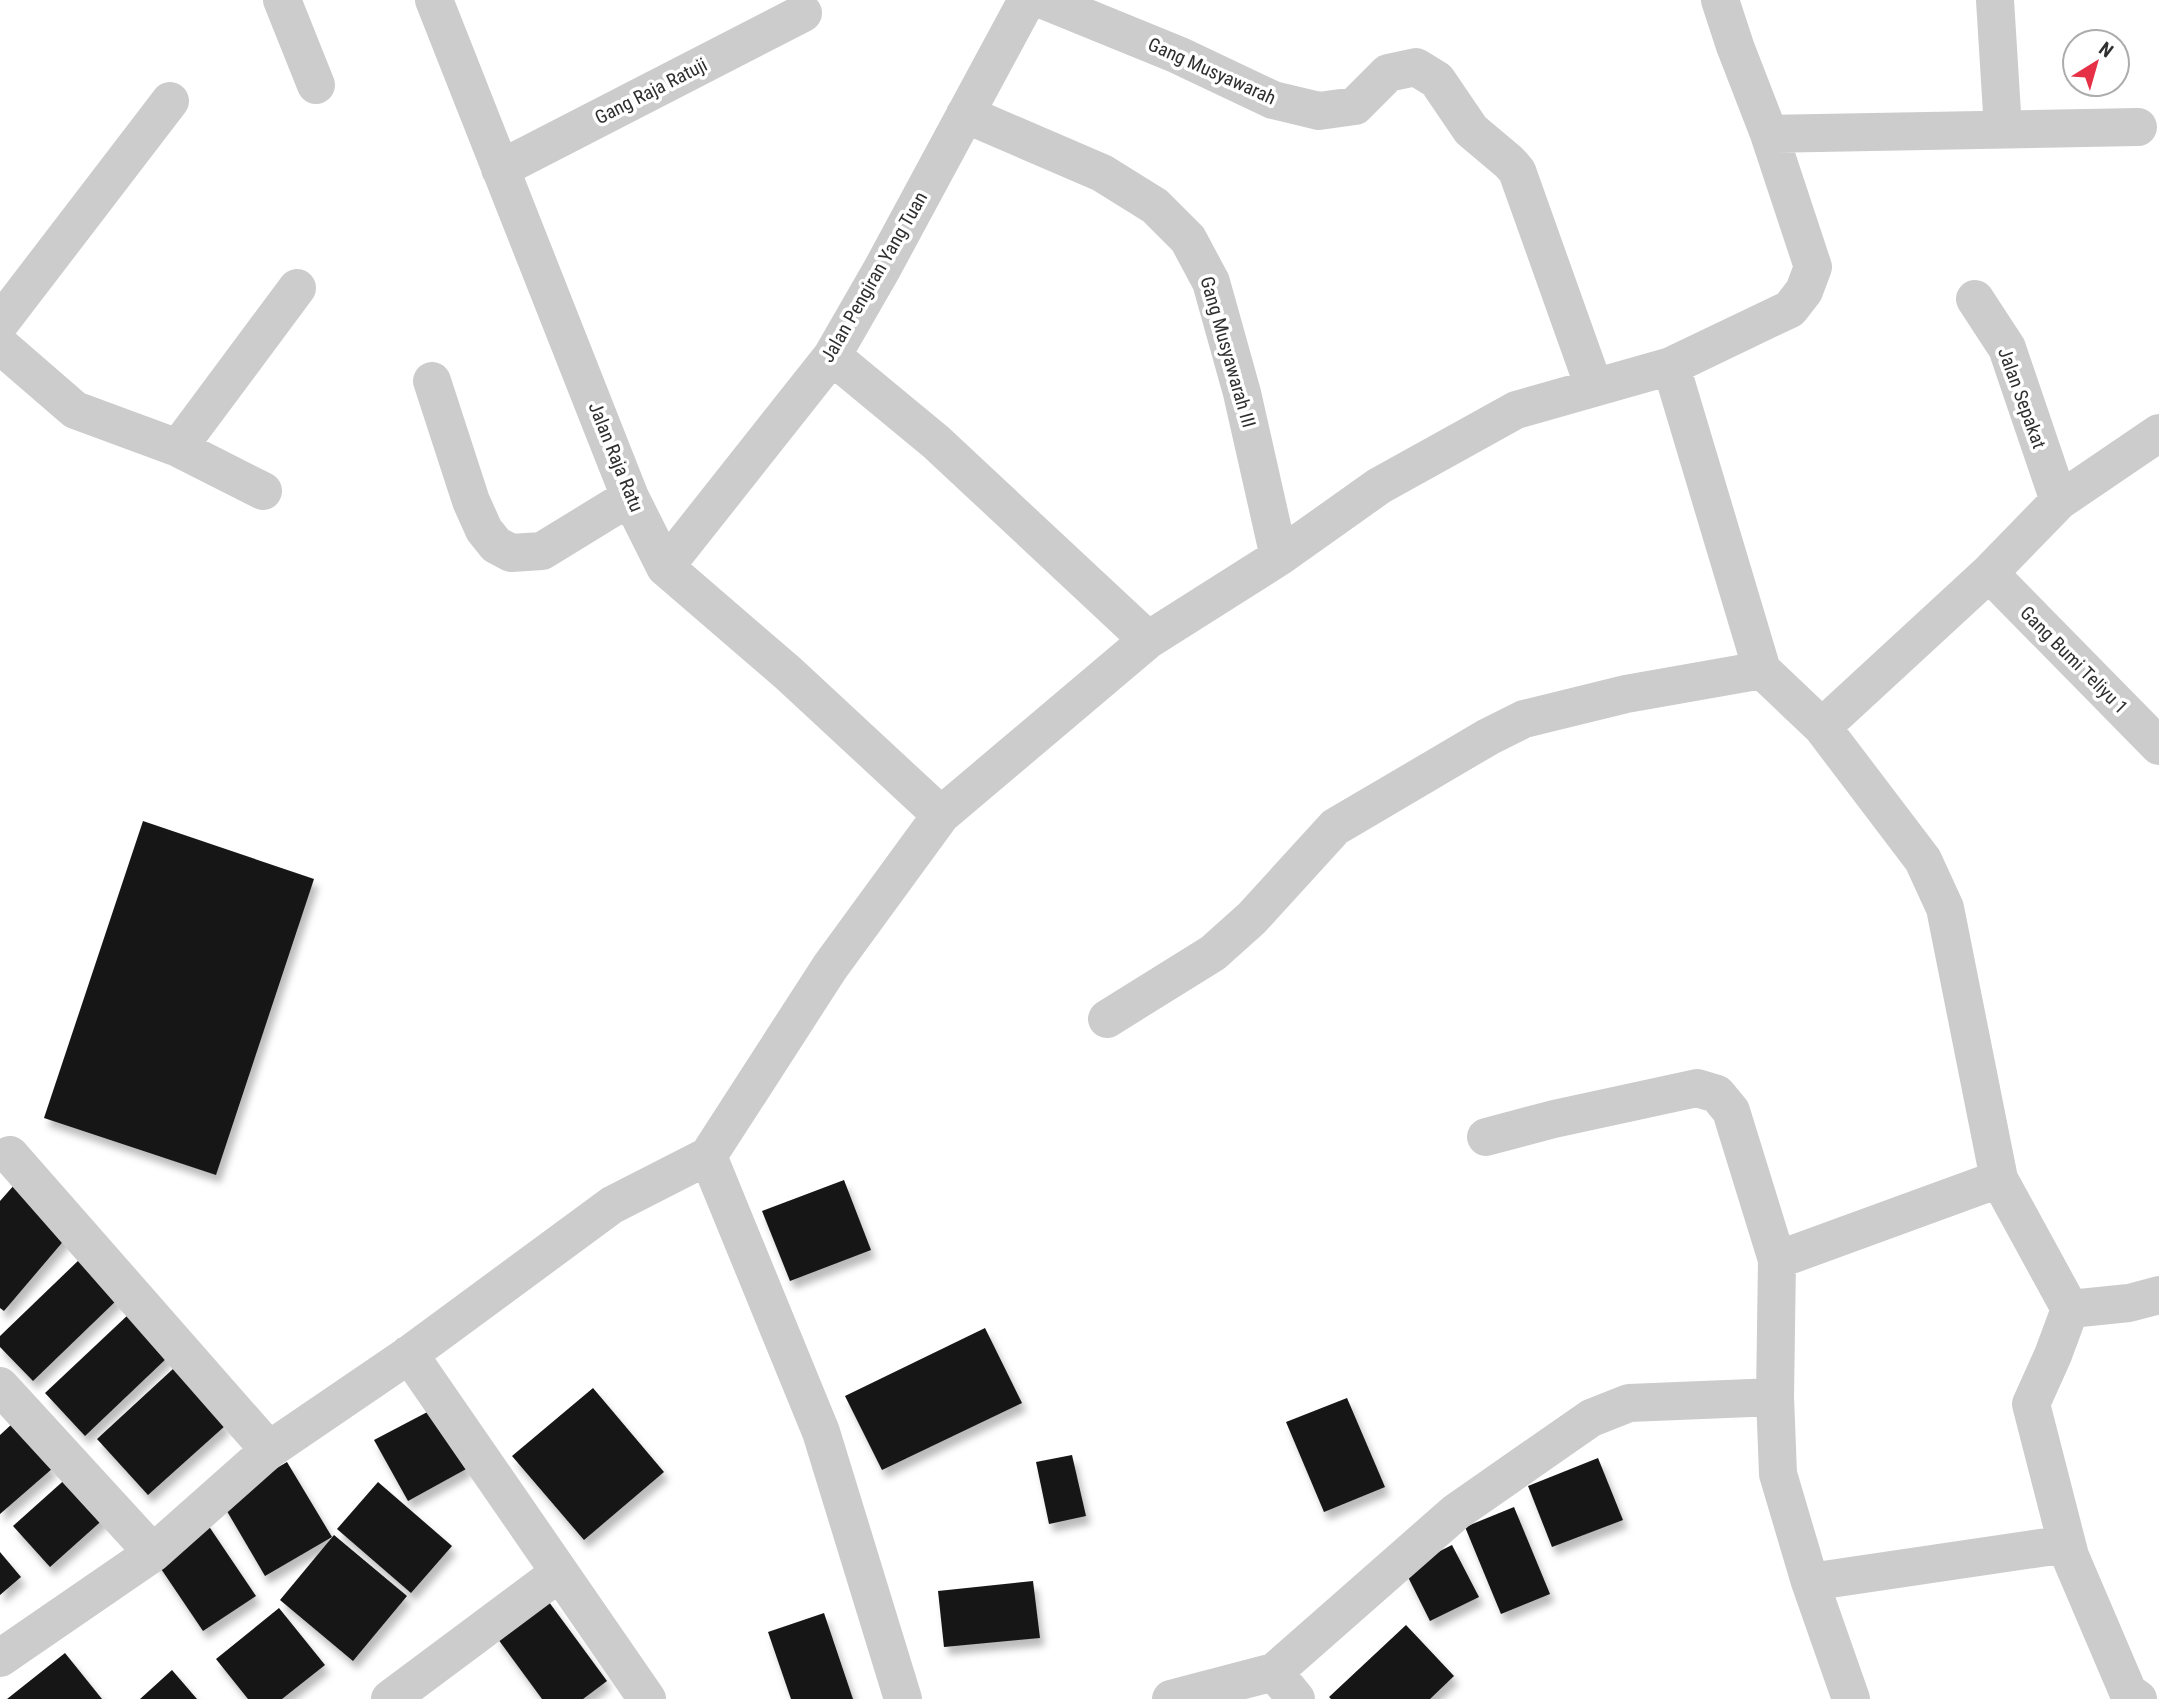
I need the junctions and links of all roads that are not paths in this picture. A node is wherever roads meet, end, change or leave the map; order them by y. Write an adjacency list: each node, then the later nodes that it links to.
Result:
1 (282, 0): 8 (street)
2 (434, 0): 14 (street, Jalan Raja Ratu)
3 (1027, 0): 10 (street, Jalan Pengiran Yang Tuan)
4 (1044, 0): 22 (street, Gang Musyawarah)
5 (1720, 0): 13 (street)
6 (1995, 0): 12 (street)
7 (803, 13): 14 (street, Gang Raja Ratuji)
8 (316, 86)
9 (170, 101): 17 (street)
10 (965, 114): 19 (street, Jalan Pengiran Yang Tuan); 28 (street, Gang Musyawarah III)
11 (2138, 127): 12 (street)
12 (2003, 129): 13 (street)
13 (1769, 134): 20 (street)
14 (500, 169): 26 (street, Jalan Raja Ratu)
15 (297, 288): 24 (street)
16 (1975, 299): 27 (street, Jalan Sepakat)
17 (0, 323)
18 (0, 345): 24 (street)
19 (832, 356): 29 (street, Jalan Pengiran Yang Tuan); 31 (street)
20 (1671, 366): 22 (street); 32 (street)
21 (432, 381): 26 (street)
22 (1594, 387): 28 (street)
23 (2159, 433): 27 (street)
24 (178, 448): 25 (street)
25 (263, 491)
26 (630, 497): 29 (street, Jalan Raja Ratu)
27 (2059, 501): 30 (street)
28 (1279, 557): 31 (street)
29 (665, 567): 35 (street, Jalan Raja Ratu)
30 (1989, 573): 33 (street); 34 (street, Gang Bumi Teliyu 1)
31 (1148, 640): 35 (street)
32 (1762, 670): 33 (street); 36 (street)
33 (1822, 727): 40 (street)
34 (2159, 746)
35 (941, 815): 39 (street)
36 (1107, 1019)
37 (1486, 1138): 41 (street)
38 (10, 1156): 47 (street)
39 (708, 1156): 44 (street); 57 (street)
40 (1999, 1179): 41 (street); 43 (street)
41 (1777, 1260): 46 (street)
42 (2159, 1295): 43 (street)
43 (2070, 1309): 48 (street)
44 (410, 1354): 47 (street); 50 (street)
45 (0, 1386): 49 (street)
46 (1775, 1397): 51 (street); 53 (street)
47 (269, 1450): 49 (street)
48 (2067, 1544): 51 (street); 54 (street)
49 (153, 1553): 52 (street)
50 (559, 1573): 55 (street); 56 (street)
51 (1810, 1582): 59 (street)
52 (0, 1658)
53 (1285, 1686): 58 (street)
54 (2122, 1697)
55 (390, 1699)
56 (647, 1699)
57 (903, 1699)
58 (1171, 1699)
59 (1851, 1699)

